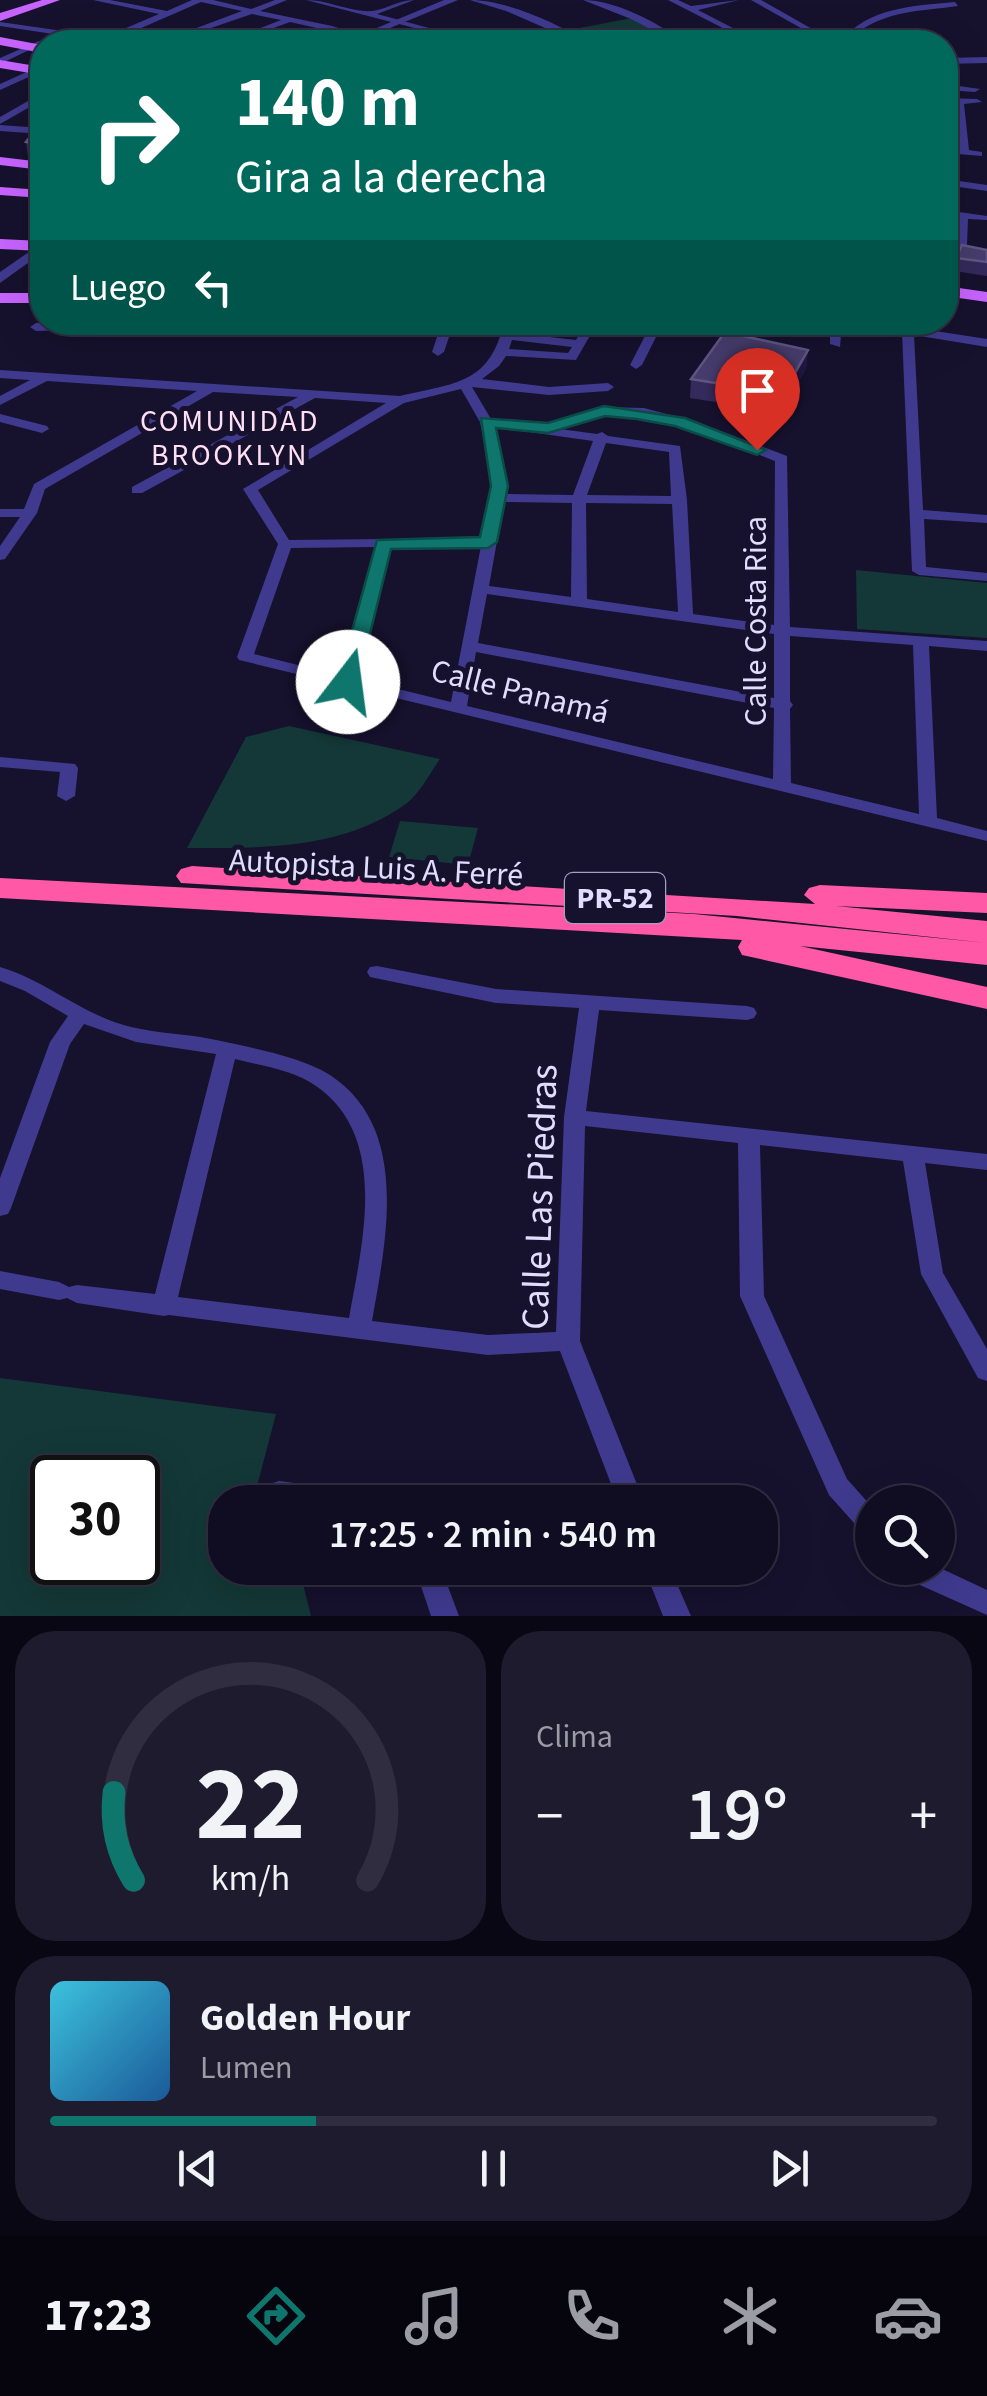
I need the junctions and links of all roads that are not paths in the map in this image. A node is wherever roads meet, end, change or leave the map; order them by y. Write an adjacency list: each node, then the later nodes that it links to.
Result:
1 (54, 0): 28 (main road)
2 (97, 0): 18 (street)
3 (201, 0): 21 (street); 23 (street)
4 (283, 0): 21 (street)
5 (310, 0): 19 (street)
6 (345, 0): 19 (street)
7 (410, 0): 24 (street)
8 (453, 0): 22 (street)
9 (464, 0): 22 (street)
10 (474, 0): 37 (street)
11 (587, 0): 38 (street)
12 (672, 0): 20 (street)
13 (735, 0): 20 (street)
14 (755, 0): 16 (street)
15 (779, 2): 16 (street)
16 (766, 4): 40 (street)
17 (955, 4): 41 (street)
18 (121, 5): 23 (street); 25 (street)
19 (332, 5): 24 (street); 26 (street)
20 (694, 8): 39 (street)
21 (252, 11): 26 (street); 32 (street)
22 (422, 12): 27 (street)
23 (168, 13): 31 (street)
24 (371, 14): 27 (street); 29 (street)
25 (92, 15)
26 (290, 20): 29 (street); 33 (street)
27 (400, 20): 35 (street); 36 (street)
28 (0, 21): 30 (street)
29 (331, 29): 34 (street)
30 (44, 30)
31 (130, 30)
32 (198, 30)
33 (262, 30)
34 (335, 30)
35 (375, 30)
36 (435, 30)
37 (556, 30)
38 (658, 30)
39 (734, 30)
40 (810, 30)
41 (853, 30)
42 (0, 41): 43 (main road)
43 (30, 44)
44 (30, 50): 47 (street)
45 (987, 60): 46 (street)
46 (958, 61)
47 (0, 63): 48 (main road)
48 (30, 68)
49 (30, 74): 50 (street)
50 (2, 85): 53 (street)
51 (958, 88): 52 (street)
52 (975, 89)
53 (30, 91)
54 (959, 101): 56 (street); 60 (street)
55 (30, 102): 57 (street)
56 (977, 102)
57 (0, 124): 58 (street)
58 (30, 129)
59 (958, 151): 60 (street)
60 (964, 152): 61 (street)
61 (979, 154)
62 (2, 162): 63 (main road)
63 (30, 165)
64 (958, 184): 65 (street)
65 (987, 188)
66 (0, 191): 67 (main road)
67 (30, 193)
68 (958, 215): 69 (street)
69 (962, 215): 70 (street); 73 (street)
70 (984, 218)
71 (0, 244): 72 (main road)
72 (30, 245)
73 (962, 245)
74 (30, 255): 75 (street)
75 (4, 274)
76 (958, 285): 79 (main road)
77 (30, 287): 78 (main road)
78 (0, 288)
79 (987, 289)
80 (958, 293): 81 (main road)
81 (987, 297)
82 (0, 298): 83 (main road)
83 (30, 298)
84 (444, 335): 95 (street)
85 (508, 335): 96 (street)
86 (537, 335): 93 (street)
87 (585, 335): 93 (street)
88 (651, 335): 97 (street)
89 (836, 335): 94 (street)
90 (908, 335): 117 (street)
91 (932, 335): 92 (street)
92 (987, 342)
93 (580, 344): 96 (street)
94 (836, 344)
95 (438, 352)
96 (504, 352): 100 (street)
97 (636, 365)
98 (0, 374): 99 (street)
99 (48, 374): 101 (street); 105 (street)
100 (465, 384): 102 (street); 104 (street); 107 (street)
101 (213, 386): 103 (street); 116 (street)
102 (608, 388)
103 (314, 394): 104 (street); 111 (street)
104 (400, 400): 120 (street)
105 (0, 401)
106 (0, 418): 109 (street)
107 (486, 422): 108 (street); 113 (street)
108 (548, 428): 110 (street); 127 (street, Calle Costa Rica)
109 (42, 429)
110 (602, 436): 112 (street); 114 (street)
111 (137, 490)
112 (580, 497): 113 (street); 114 (street); 125 (street)
113 (497, 498): 119 (street)
114 (680, 500): 126 (street)
115 (0, 513): 116 (street)
116 (30, 513): 122 (street)
117 (916, 514): 118 (street); 123 (street)
118 (987, 518)
119 (488, 542): 121 (street); 124 (street)
120 (286, 544): 121 (street); 131 (street, Calle Panamá)
121 (384, 544): 131 (street)
122 (0, 556)
123 (987, 578)
124 (482, 589): 125 (street); 129 (street)
125 (579, 602): 126 (street)
126 (686, 616): 127 (street)
127 (785, 631): 128 (street); 132 (street, Calle Costa Rica)
128 (920, 641): 130 (street); 137 (street)
129 (472, 646): 132 (street); 133 (street)
130 (987, 646)
131 (348, 682): 133 (street, Calle Panamá)
132 (785, 705): 135 (street, Calle Costa Rica)
133 (458, 708): 135 (street, Calle Panamá)
134 (0, 762): 136 (street)
135 (782, 786): 137 (street, Calle Panamá)
136 (66, 796)
137 (931, 822): 138 (street, Calle Panamá); 139 (street)
138 (987, 836)
139 (930, 842)
140 (0, 868): 142 (highway, Autopista Luis A. Ferré / PR-52)
141 (0, 888): 142 (highway, Autopista Luis A. Ferré / PR-52)
142 (459, 898): 143 (highway); 144 (highway, Autopista Luis A. Ferré / PR-52); 145 (highway, Autopista Luis A. Ferré / PR-52); 148 (highway)
143 (987, 902)
144 (987, 932)
145 (987, 954)
146 (377, 972): 149 (street)
147 (0, 974): 151 (street)
148 (987, 998)
149 (590, 1004): 150 (street); 153 (street, Calle Las Piedras)
150 (746, 1013)
151 (78, 1017): 152 (street); 157 (street)
152 (227, 1050): 159 (street); 160 (street)
153 (574, 1117): 154 (street); 161 (street, Calle Las Piedras)
154 (749, 1135): 155 (street); 164 (street)
155 (913, 1154): 156 (street); 162 (street)
156 (987, 1162)
157 (0, 1208)
158 (0, 1280): 159 (street)
159 (164, 1306): 160 (street)
160 (358, 1330): 161 (street)
161 (568, 1341): 163 (street, Calle Las Piedras)
162 (987, 1371)
163 (624, 1485)
164 (855, 1506)
165 (434, 1585): 170 (street)
166 (661, 1585): 169 (street)
167 (948, 1585): 168 (street)
168 (987, 1603)
169 (669, 1614)
170 (445, 1616)

